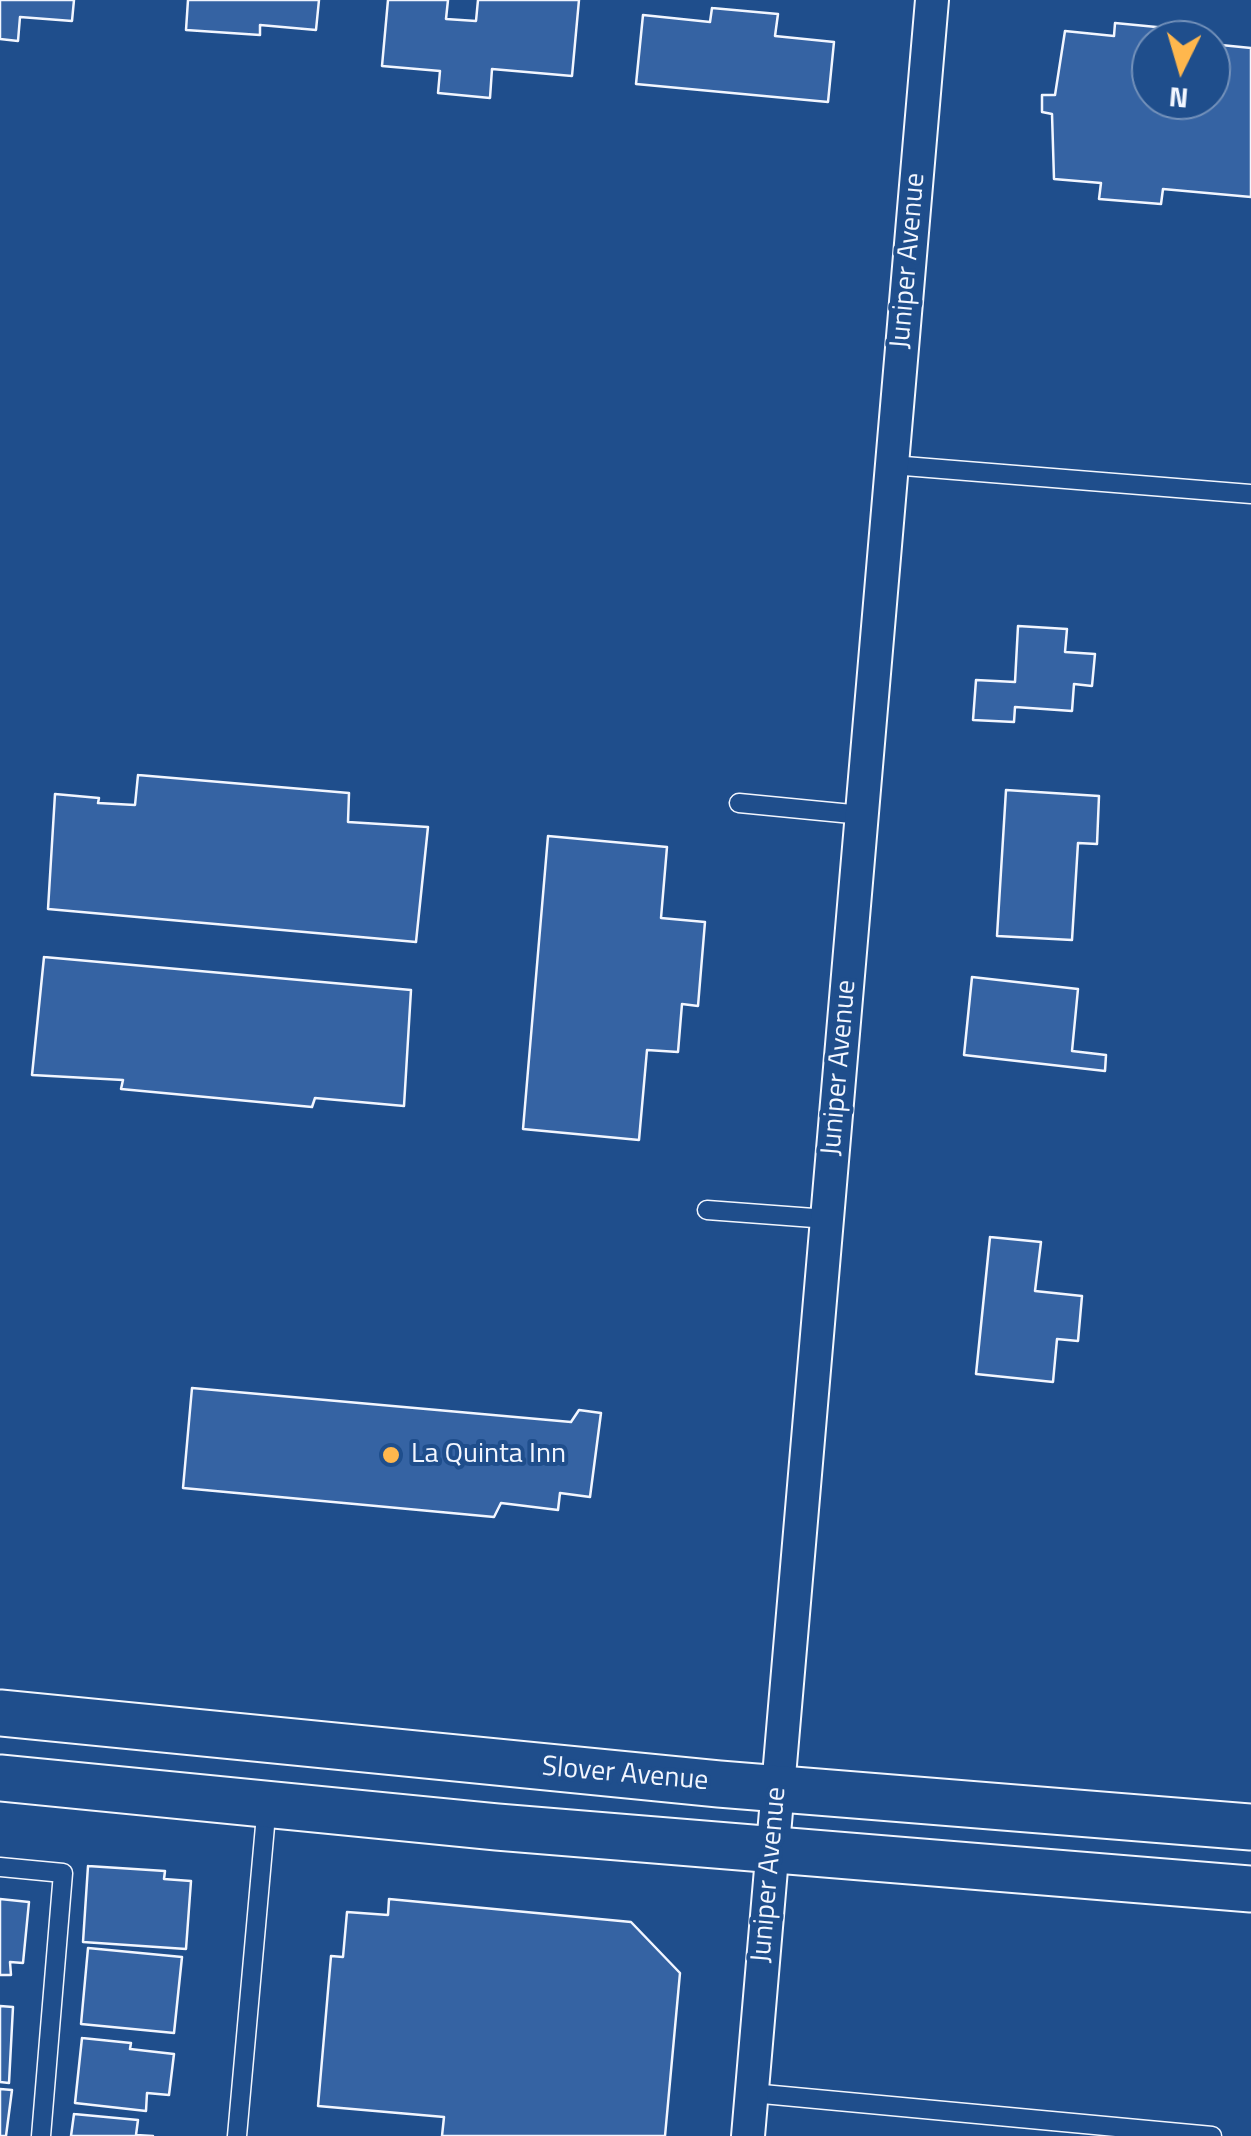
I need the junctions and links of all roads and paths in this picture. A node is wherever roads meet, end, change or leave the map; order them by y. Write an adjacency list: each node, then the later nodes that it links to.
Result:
1 (932, 0): 2 (street, Juniper Avenue)
2 (892, 465): 3 (lane); 5 (street, Juniper Avenue)
3 (1251, 494)
4 (739, 803): 5 (lane)
5 (862, 816): 7 (street, Juniper Avenue)
6 (707, 1210): 7 (lane)
7 (827, 1219): 10 (street, Juniper Avenue)
8 (0, 1713): 10 (main road, Slover Avenue)
9 (0, 1778): 11 (main road)
10 (778, 1789): 12 (main road, Slover Avenue); 13 (street, Juniper Avenue)
11 (268, 1804): 13 (main road); 19 (lane)
12 (1251, 1827)
13 (773, 1848): 15 (main road); 16 (street, Juniper Avenue)
14 (0, 1868): 18 (lane)
15 (1251, 1889)
16 (752, 2093): 17 (lane); 20 (street, Juniper Avenue)
17 (1009, 2127): 21 (lane)
18 (41, 2136)
19 (237, 2136)
20 (748, 2136)
21 (1212, 2136)

